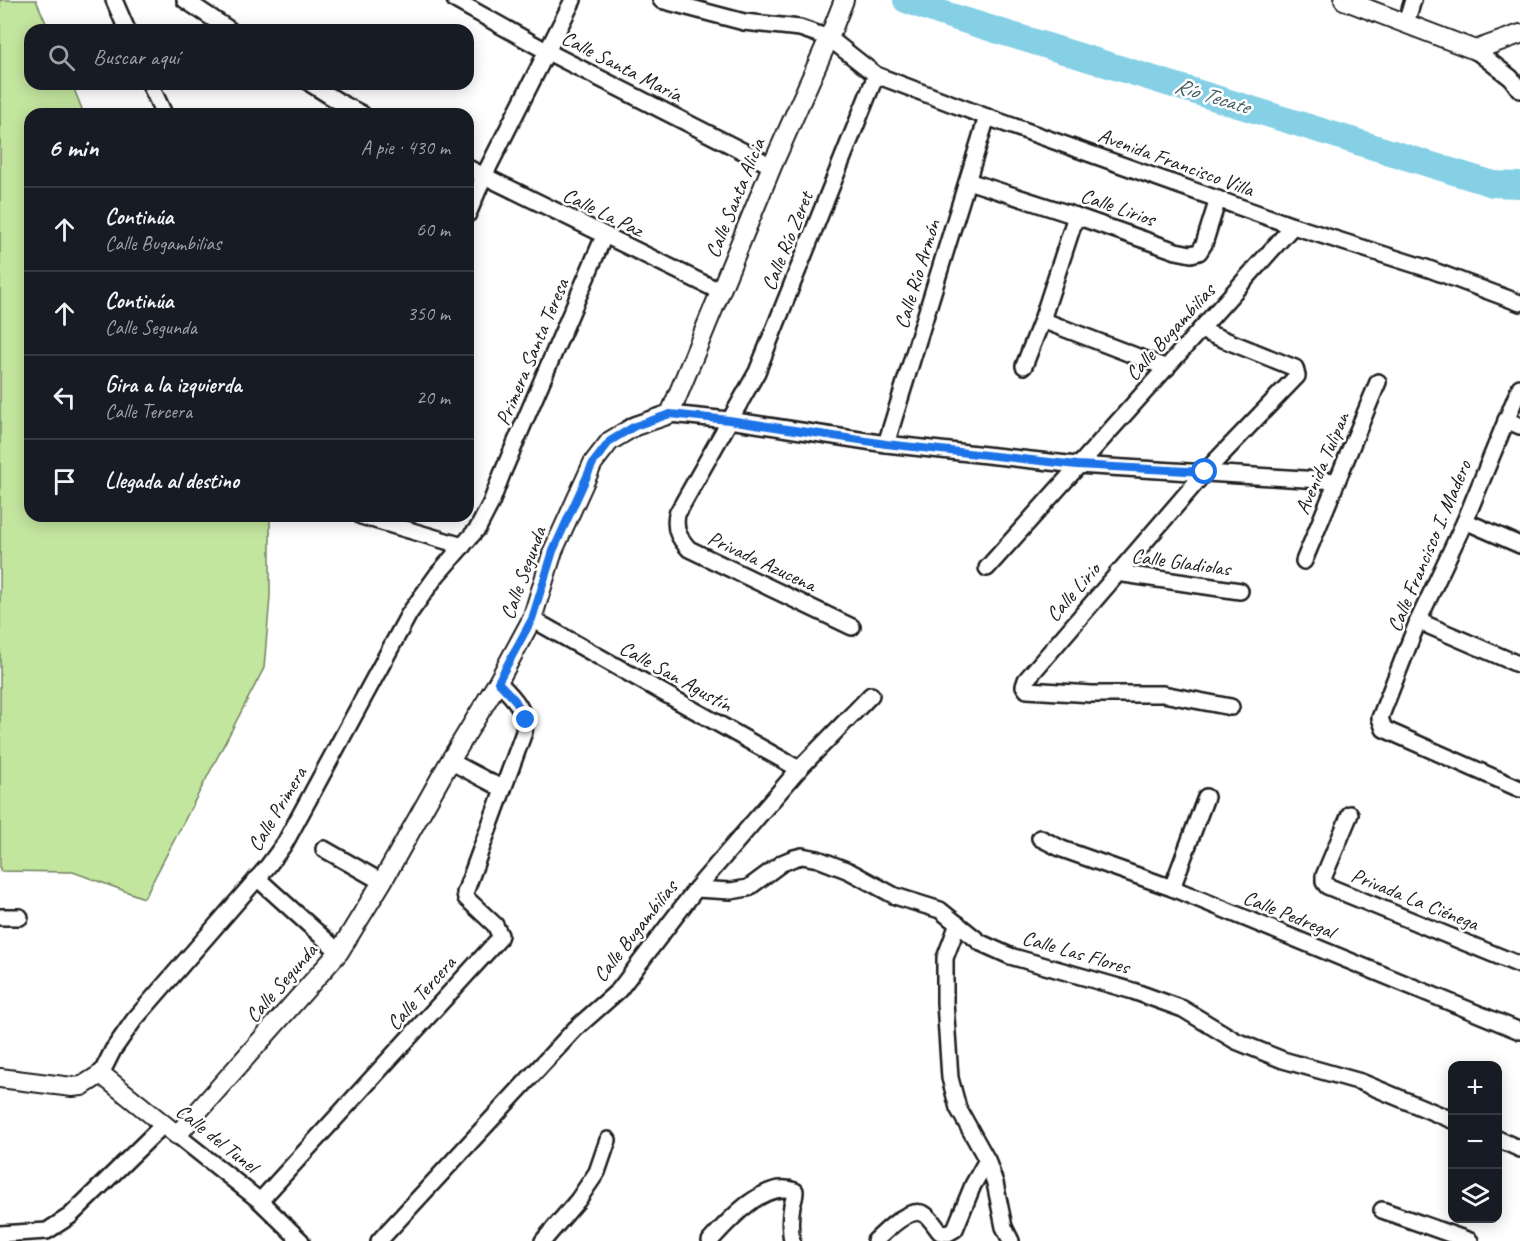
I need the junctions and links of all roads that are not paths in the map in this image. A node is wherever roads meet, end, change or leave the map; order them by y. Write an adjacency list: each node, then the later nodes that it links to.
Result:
1 (114, 0): 10 (street)
2 (185, 0): 11 (street)
3 (455, 0): 15 (street, Calle Santa María)
4 (573, 0): 15 (street)
5 (661, 0): 13 (street, Avenida Francisco Villa)
6 (1344, 0): 9 (street)
7 (1413, 0): 9 (street)
8 (842, 6): 13 (street, Calle Santa Alicia)
9 (1406, 23): 14 (street)
10 (124, 24)
11 (221, 24)
12 (1520, 34): 14 (street)
13 (829, 38): 16 (street, Avenida Francisco Villa); 23 (street, Calle Santa Alicia)
14 (1475, 50): 19 (street)
15 (548, 52): 23 (street, Calle Santa María); 25 (street)
16 (876, 75): 22 (street, Avenida Francisco Villa); 41 (street, Calle Río Zeret)
17 (153, 90): 20 (street)
18 (318, 90): 21 (street)
19 (1520, 90)
20 (161, 108)
21 (337, 108)
22 (987, 117): 26 (street, Calle Río Armón); 27 (street, Avenida Francisco Villa)
23 (772, 166): 32 (street, Calle Santa Alicia)
24 (474, 171): 25 (street, Calle La Paz)
25 (484, 176): 28 (street); 31 (street, Calle La Paz)
26 (968, 181): 29 (street, Calle Lirios); 43 (street, Calle Río Armón)
27 (1218, 199): 29 (street, Calle Lirios); 30 (street, Avenida Francisco Villa)
28 (474, 200)
29 (1076, 216): 34 (street)
30 (1293, 226): 33 (street, Avenida Francisco Villa); 35 (street, Calle Bugambilias)
31 (604, 236): 32 (street, Calle La Paz); 50 (street, Primera Santa Teresa)
32 (721, 292): 40 (street, Calle Santa Alicia)
33 (1520, 303)
34 (1042, 320): 36 (street); 37 (street)
35 (1200, 330): 37 (street, Calle Bugambilias); 45 (street, Calle Lirio)
36 (1024, 366)
37 (1167, 368): 44 (street, Calle Bugambilias)
38 (1378, 382): 46 (street, Avenida Tulipan)
39 (1520, 387): 42 (street, Calle Francisco I. Madero)
40 (670, 414): 41 (street, Calle Segunda); 55 (street, Calle Segunda)
41 (729, 420): 43 (street, Calle Segunda); 57 (street, Privada Azucena)
42 (1513, 423): 47 (street, Calle Francisco I. Madero)
43 (886, 444): 44 (street, Calle Segunda)
44 (1077, 465): 45 (street); 52 (street, Calle Bugambilias)
45 (1205, 472): 46 (street); 53 (street, Calle Lirio)
46 (1338, 481): 51 (street, Avenida Tulipan)
47 (1465, 521): 49 (street); 56 (street, Calle Francisco I. Madero)
48 (381, 522): 50 (street)
49 (1520, 545)
50 (463, 546): 70 (street, Calle Primera)
51 (1304, 561)
52 (987, 568)
53 (1117, 573): 54 (street, Calle Gladiolas); 61 (street, Calle Lirio)
54 (1240, 591)
55 (532, 619): 59 (street, Calle Segunda); 63 (street, Calle San Agustín)
56 (1418, 621): 58 (street); 65 (street, Calle Francisco I. Madero)
57 (852, 627)
58 (1520, 665)
59 (498, 682): 62 (street, Calle Segunda); 64 (street, Calle Tercera)
60 (871, 695): 63 (street, Calle Bugambilias)
61 (1231, 707)
62 (450, 761): 64 (street); 71 (street, Calle Segunda)
63 (799, 769): 73 (street, Calle Bugambilias)
64 (503, 789): 88 (street, Calle Tercera)
65 (1520, 789)
66 (1206, 797): 72 (street)
67 (1350, 814): 78 (street, Privada La Ciénega)
68 (1040, 838): 72 (street, Calle Pedregal)
69 (324, 849): 71 (street)
70 (257, 878): 77 (street); 80 (street, Calle Primera)
71 (382, 882): 77 (street, Calle Segunda)
72 (1172, 888): 79 (street, Calle Pedregal)
73 (696, 889): 76 (street, Calle Las Flores); 92 (street, Calle Bugambilias)
74 (0, 917): 75 (street)
75 (20, 917)
76 (958, 924): 82 (street, Calle Las Flores); 87 (street)
77 (339, 952): 83 (street, Calle Segunda)
78 (1520, 965)
79 (1520, 1031)
80 (101, 1074): 81 (street); 83 (street, Calle del Tunel)
81 (0, 1078)
82 (1448, 1118)
83 (170, 1129): 88 (street, Calle del Tunel); 90 (street)
84 (608, 1140): 93 (street)
85 (1502, 1141): 86 (street)
86 (1520, 1149)
87 (987, 1160): 96 (street); 97 (street)
88 (260, 1201): 91 (street, Calle del Tunel)
89 (1382, 1210): 98 (street)
90 (0, 1234)
91 (301, 1241)
92 (379, 1241)
93 (543, 1241)
94 (710, 1241): 95 (street)
95 (792, 1241)
96 (875, 1241)
97 (1011, 1241)
98 (1470, 1241)

